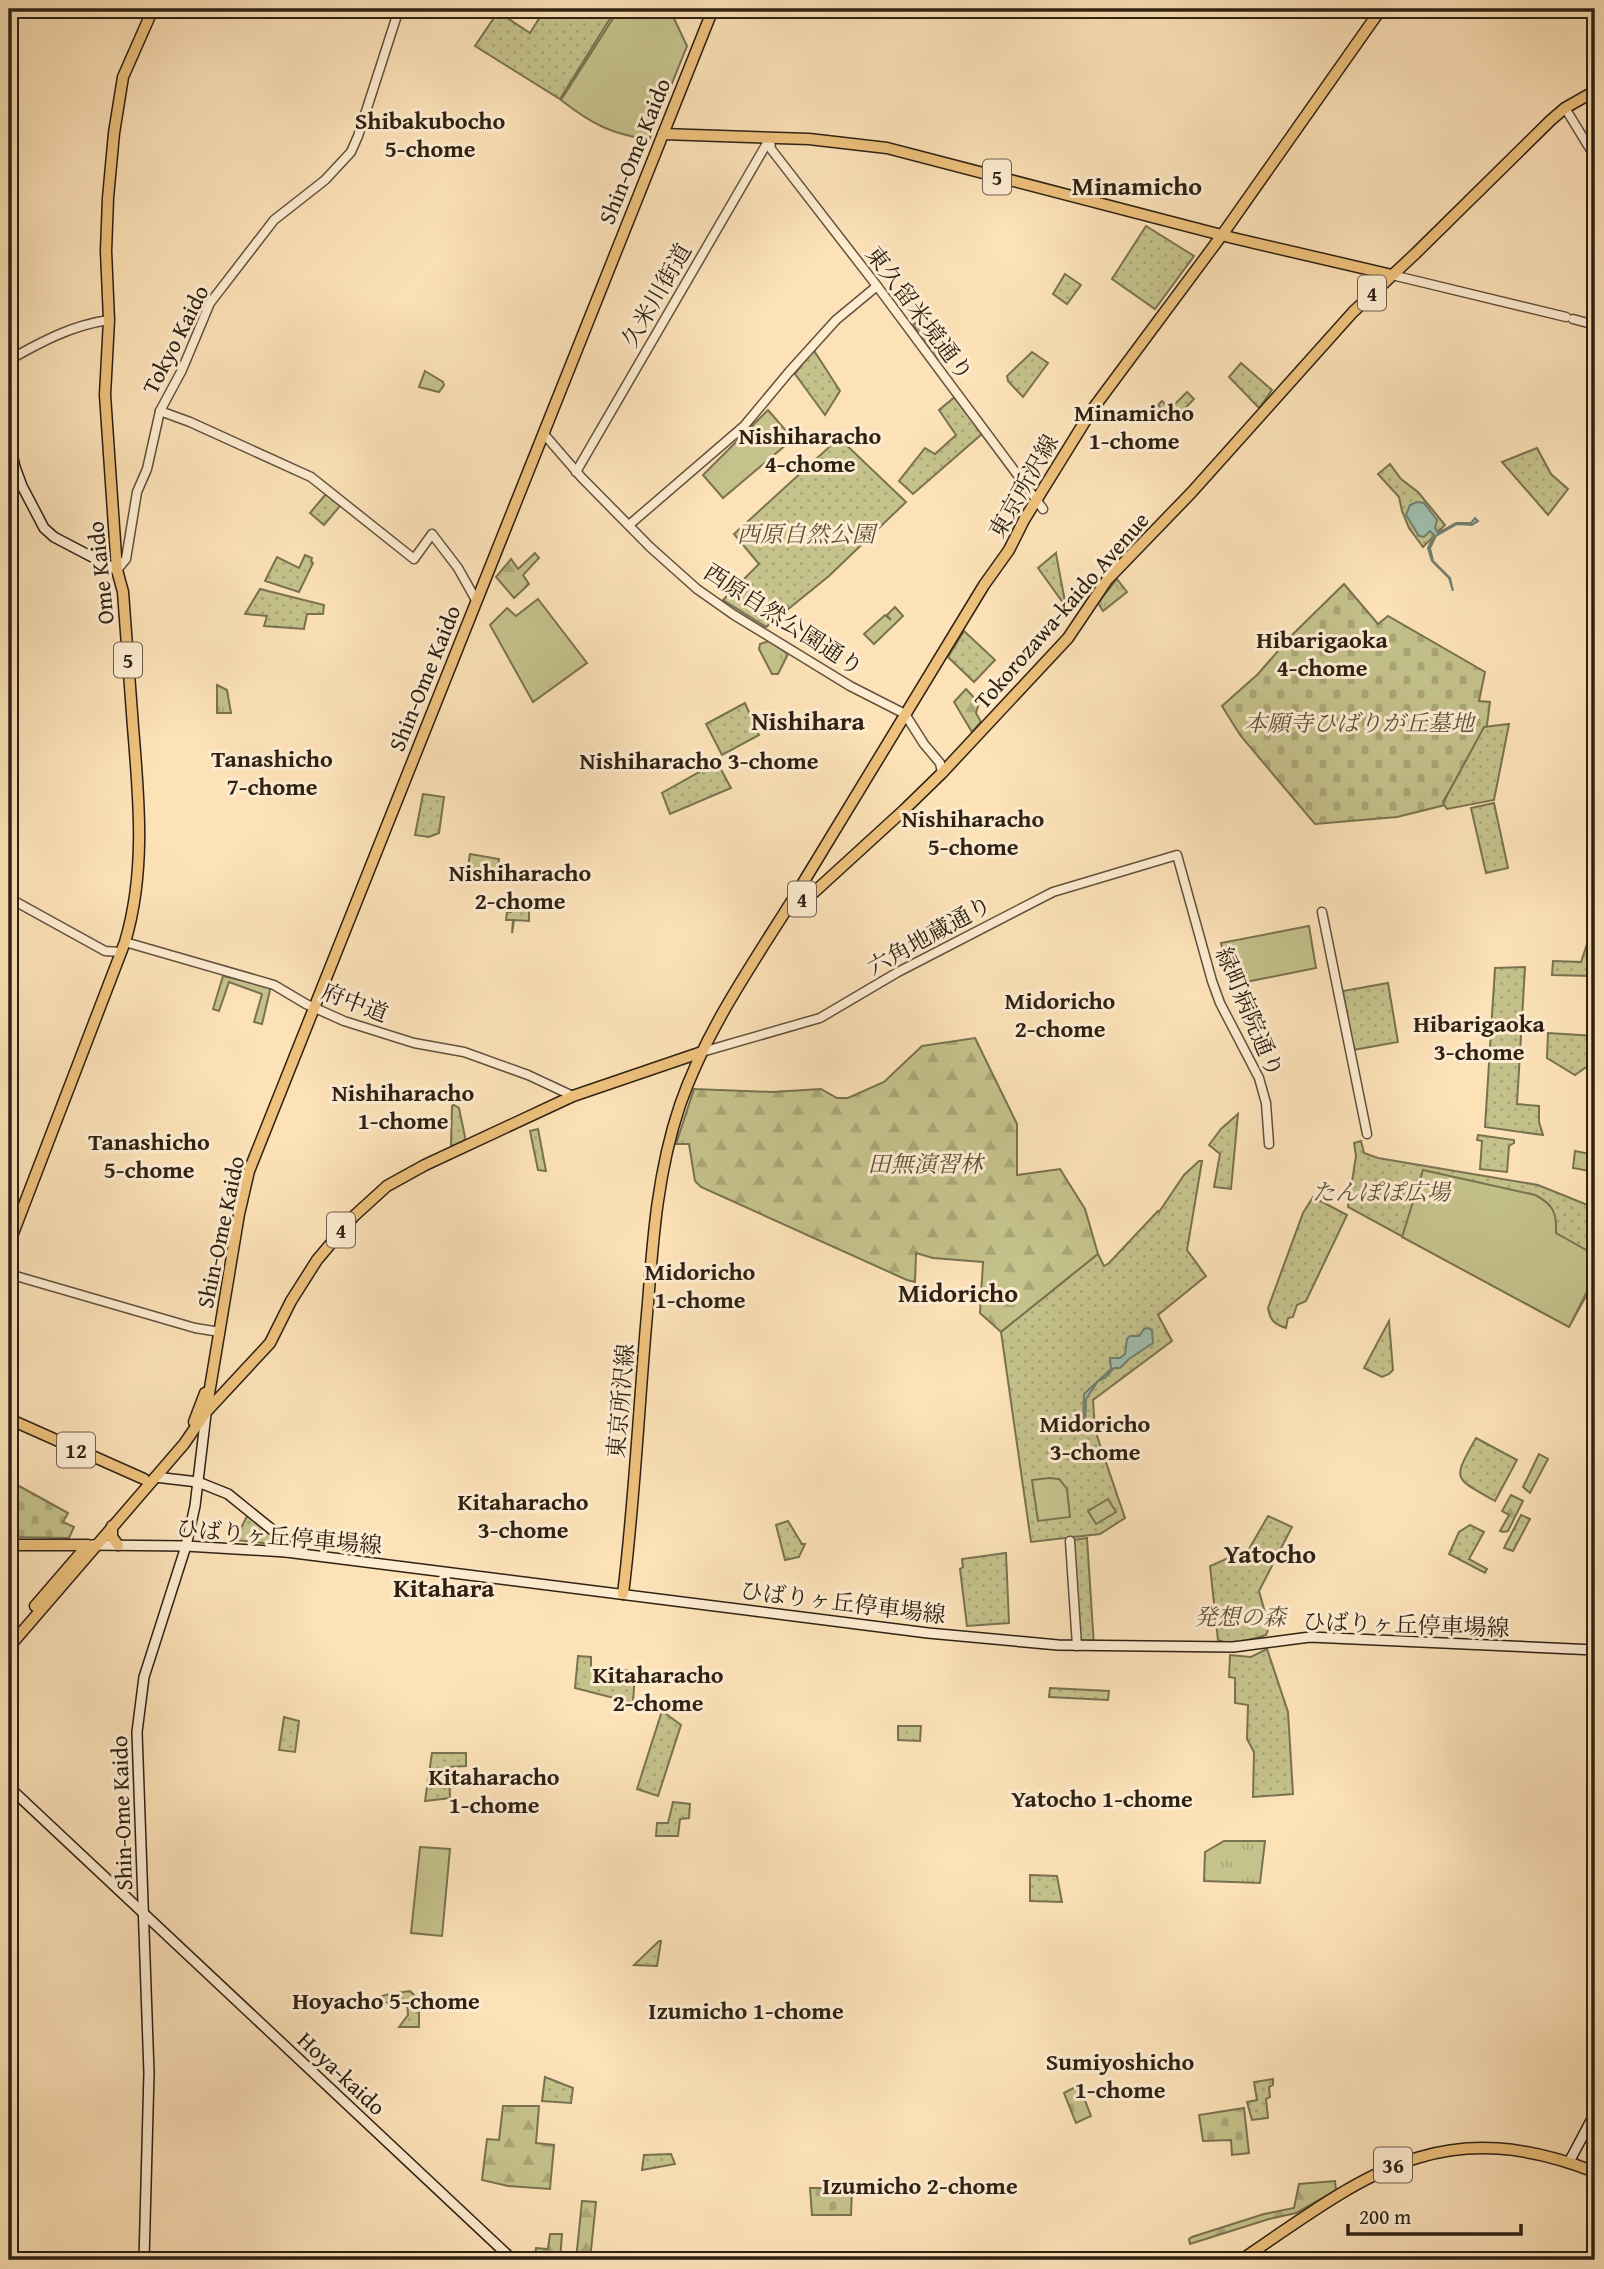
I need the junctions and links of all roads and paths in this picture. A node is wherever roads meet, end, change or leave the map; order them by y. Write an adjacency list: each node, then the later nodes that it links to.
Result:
1 (153, 9): 13 (main road, Ome Kaido / 5)
2 (399, 9): 16 (street, Tokyo Kaido)
3 (713, 9): 7 (main road, Shin-Ome Kaido)
4 (1381, 9): 10 (main road, 東京所沢線 / 4)
5 (1595, 90): 6 (main road, Tokorozawa-kaido Avenue / 4)
6 (1565, 108): 9 (street); 11 (main road, Tokorozawa-kaido Avenue / 4)
7 (663, 135): 8 (main road, 5); 17 (main road, Shin-Ome Kaido)
8 (770, 138): 10 (main road, 5); 12 (street, 東久留米境通り); 19 (street, 久米川街道)
9 (1595, 157)
10 (1222, 235): 11 (main road, 5); 20 (main road, 東京所沢線 / 4)
11 (1392, 275): 14 (street); 26 (main road, Tokorozawa-kaido Avenue / 4)
12 (877, 286): 20 (street, 東久留米境通り); 22 (street)
13 (109, 320): 15 (street); 23 (main road, Ome Kaido / 5)
14 (1595, 325)
15 (9, 360)
16 (160, 411): 23 (street, Tokyo Kaido); 24 (street)
17 (543, 433): 19 (street, 西原自然公園通り); 24 (main road, Shin-Ome Kaido)
18 (9, 440): 23 (main road)
19 (576, 472): 22 (street, 西原自然公園通り)
20 (1036, 500): 21 (street, 東久留米境通り); 25 (main road, 東京所沢線 / 4)
21 (1043, 509)
22 (629, 525): 25 (street, 西原自然公園通り)
23 (117, 570): 31 (main road, Ome Kaido / 5)
24 (476, 600): 32 (main road, Shin-Ome Kaido)
25 (905, 714): 26 (street); 28 (main road, 東京所沢線 / 4)
26 (942, 773): 28 (main road, 4)
27 (1177, 855): 33 (street, 六角地蔵通り); 36 (street, 緑町病院通り)
28 (795, 896): 33 (main road, 4)
29 (9, 898): 31 (street, 府中道)
30 (1322, 912): 35 (street)
31 (123, 947): 32 (street, 府中道); 37 (main road, Ome Kaido / 5)
32 (313, 1008): 34 (street, 府中道); 39 (main road, Shin-Ome Kaido)
33 (702, 1052): 34 (main road, 4); 58 (main road, 東京所沢線 / 4)
34 (573, 1096): 42 (main road, 4)
35 (1367, 1134)
36 (1269, 1144)
37 (9, 1244)
38 (9, 1274): 39 (street)
39 (220, 1332): 40 (main road, Shin-Ome Kaido)
40 (213, 1373): 41 (main road, Shin-Ome Kaido); 45 (main road, Shin-Ome Kaido)
41 (211, 1386): 42 (main road); 43 (main road, Shin-Ome Kaido)
42 (224, 1393): 43 (main road, 4)
43 (206, 1412): 45 (main road, 4); 46 (main road, 4); 48 (main road, Shin-Ome Kaido)
44 (9, 1419): 47 (main road, 12)
45 (194, 1422): 47 (main road, 4)
46 (155, 1477): 48 (main road, ひばりヶ丘停車場線); 49 (main road, 4)
47 (144, 1479): 53 (main road, 4)
48 (198, 1482): 55 (main road, Shin-Ome Kaido); 56 (main road, ひばりヶ丘停車場線)
49 (113, 1526): 53 (main road, 4); 54 (main road)
50 (1070, 1541): 60 (street)
51 (9, 1545): 52 (main road)
52 (64, 1545): 53 (main road); 57 (main road)
53 (92, 1545): 54 (main road, ひばりヶ丘停車場線); 57 (main road, 4); 61 (main road, 4)
54 (118, 1545): 55 (main road, ひばりヶ丘停車場線)
55 (186, 1546): 56 (main road, ひばりヶ丘停車場線); 64 (main road, Shin-Ome Kaido)
56 (286, 1552): 58 (main road, ひばりヶ丘停車場線)
57 (72, 1563): 59 (main road, 4)
58 (623, 1594): 60 (main road, ひばりヶ丘停車場線)
59 (9, 1637)
60 (1077, 1646): 62 (main road, ひばりヶ丘停車場線)
61 (9, 1647)
62 (1595, 1650)
63 (9, 1787): 64 (main road, Hoya-kaido)
64 (144, 1913): 68 (main road, Shin-Ome Kaido); 69 (main road, Hoya-kaido)
65 (1595, 2113): 66 (main road)
66 (1569, 2162): 67 (main road, 36); 70 (main road, 36)
67 (1595, 2172)
68 (144, 2260)
69 (513, 2260)
70 (1241, 2260)

